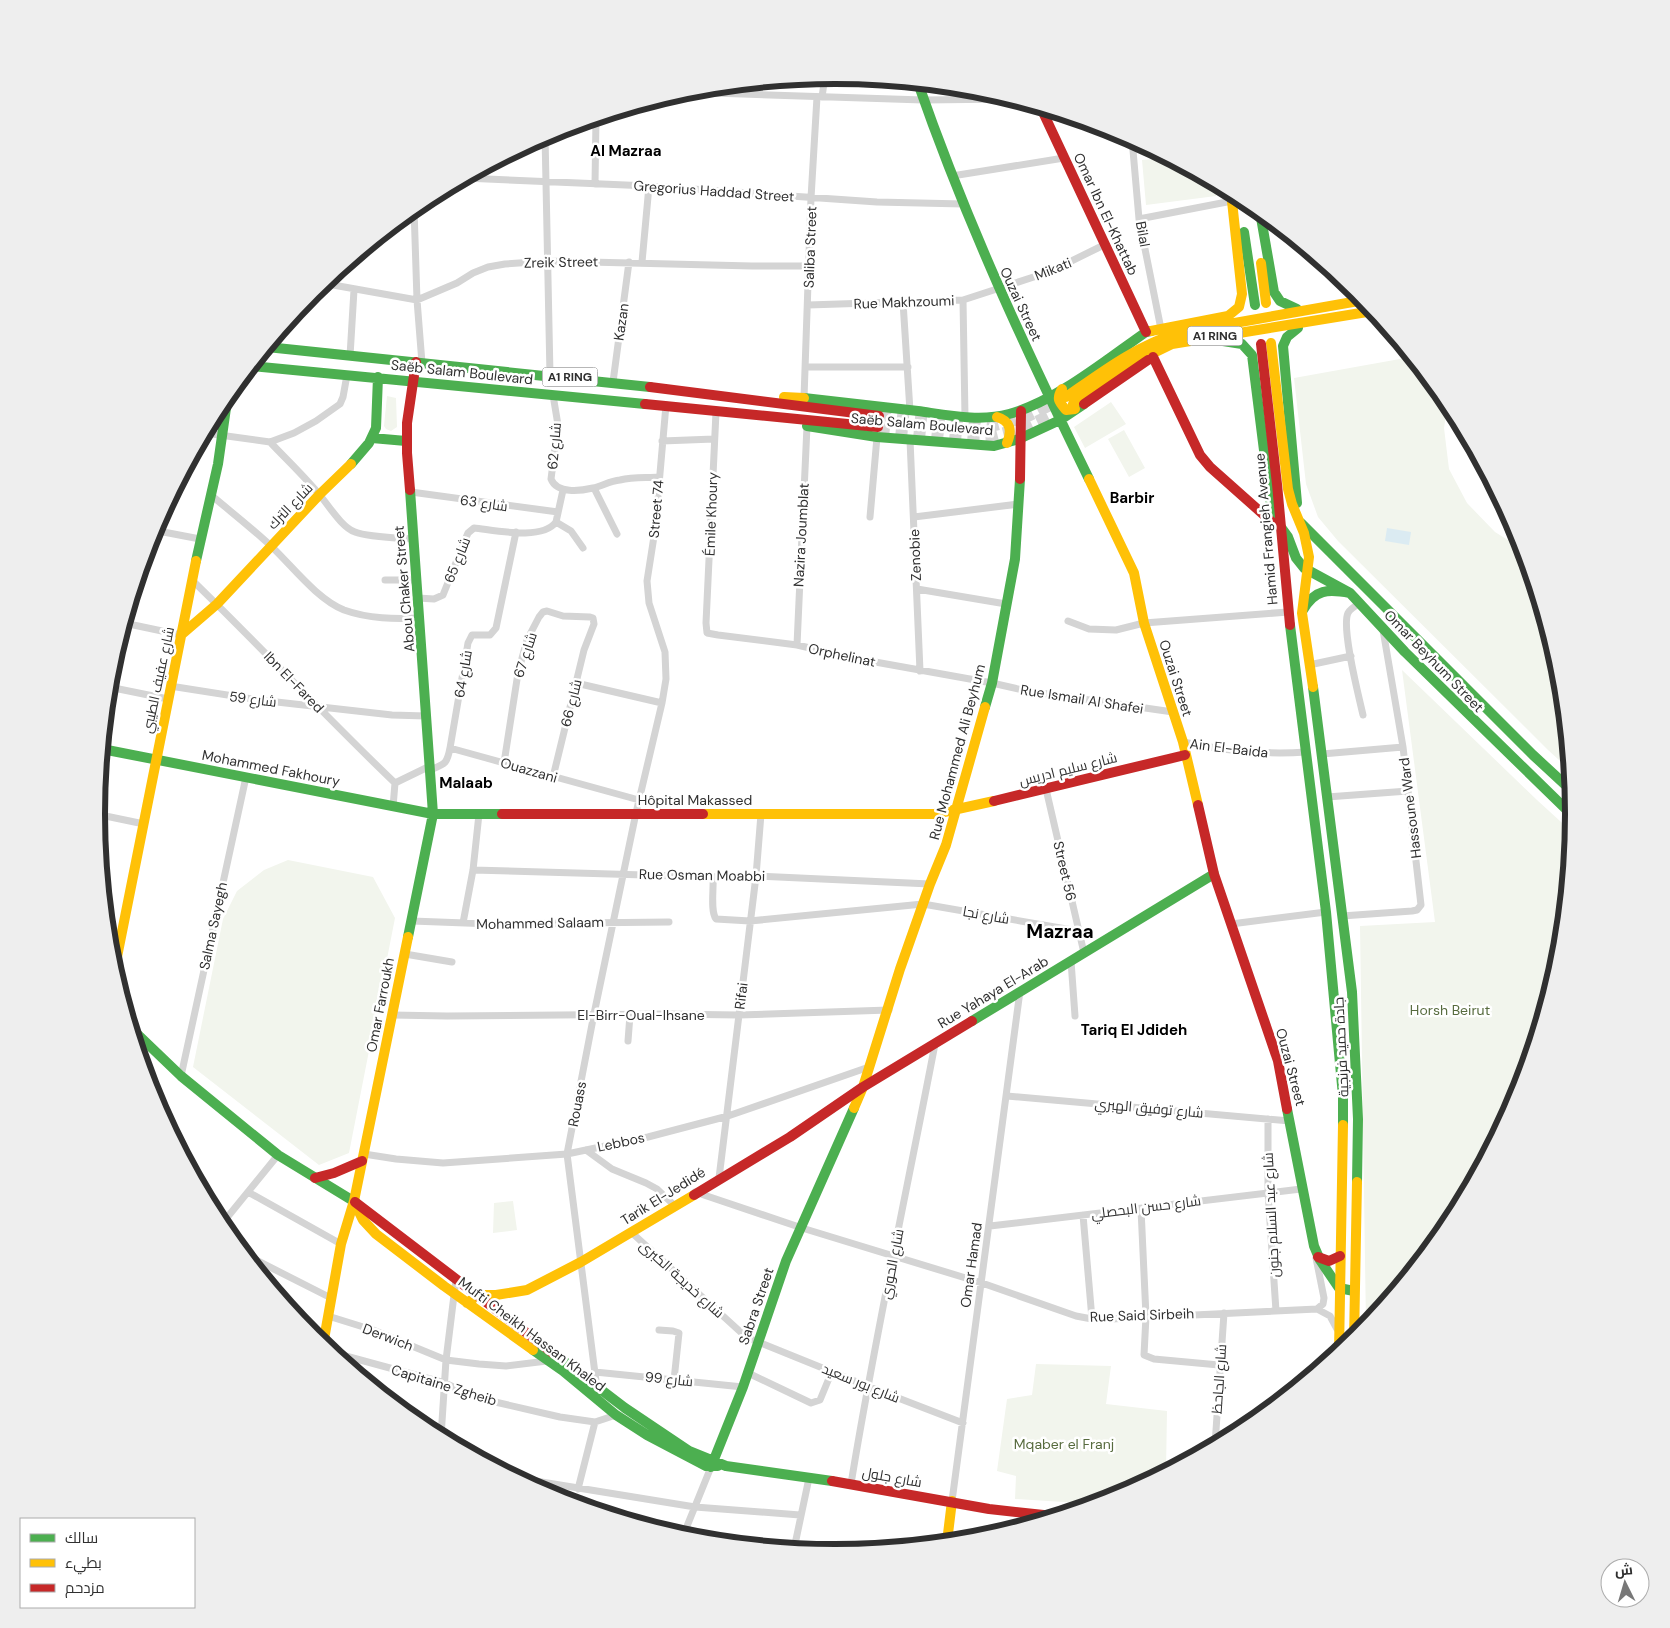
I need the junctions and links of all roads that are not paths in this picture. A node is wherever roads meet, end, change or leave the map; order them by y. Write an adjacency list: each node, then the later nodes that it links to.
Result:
1 (823, 84): 4 (street, Saliba Street)
2 (920, 89): 6 (main road, Ouzai Street)
3 (720, 93): 4 (street)
4 (820, 97): 6 (street); 17 (street, Saliba Street)
5 (983, 99): 6 (street)
6 (923, 100): 12 (main road, Ouzai Street)
7 (1044, 115): 11 (main road, Omar Ibn El-Khattab)
8 (596, 124): 15 (street)
9 (546, 144): 14 (street)
10 (1133, 148): 24 (street, Bilal)
11 (1064, 158): 12 (street); 26 (main road, Omar Ibn El-Khattab)
12 (952, 176): 20 (main road, Ouzai Street)
13 (476, 179): 14 (street, Gregorius Haddad Street)
14 (545, 182): 15 (street, Gregorius Haddad Street); 27 (street)
15 (595, 184): 16 (street, Gregorius Haddad Street)
16 (649, 186): 17 (street, Gregorius Haddad Street); 29 (street)
17 (811, 198): 20 (street, Gregorius Haddad Street); 30 (street, Saliba Street)
18 (1226, 198): 24 (street)
19 (1235, 203): 43 (main road)
20 (963, 204): 33 (main road, Ouzai Street)
21 (1236, 204): 22 (main road)
22 (1255, 217)
23 (414, 218): 34 (street)
24 (1139, 219): 45 (street, Bilal)
25 (1262, 222): 40 (main road)
26 (1106, 244): 33 (street, Mikati); 46 (main road, Omar Ibn El-Khattab)
27 (548, 261): 28 (street, Zreik Street); 34 (street, Zreik Street); 56 (street)
28 (629, 262): 29 (street, Zreik Street); 59 (street, Kazan)
29 (642, 262): 30 (street, Zreik Street)
30 (810, 266): 38 (street, Saliba Street)
31 (332, 285): 32 (street)
32 (354, 290): 34 (street); 49 (street)
33 (998, 290): 35 (street, Rue Makhzoumi); 62 (main road, Ouzai Street)
34 (417, 300): 51 (street)
35 (963, 300): 36 (street, Rue Makhzoumi); 71 (street)
36 (903, 302): 38 (street, Rue Makhzoumi); 54 (street)
37 (1354, 302): 39 (main road, A1 RING)
38 (808, 305): 53 (street, Saliba Street)
39 (1334, 305): 40 (main road); 64 (main road, A1 RING)
40 (1297, 309): 43 (main road)
41 (1365, 313): 64 (main road, A1 RING)
42 (1365, 313): 44 (main road)
43 (1228, 316): 45 (main road)
44 (1298, 328): 47 (main road); 96 (main road)
45 (1161, 329): 46 (main road)
46 (1146, 332): 64 (main road)
47 (1223, 341): 50 (main road); 98 (main road)
48 (275, 346): 49 (main road, Saëb Salam Boulevard / A1 RING)
49 (350, 356): 51 (main road, Saëb Salam Boulevard / A1 RING)
50 (1154, 356): 64 (main road); 98 (main road)
51 (419, 363): 56 (main road, Saëb Salam Boulevard / A1 RING); 58 (main road, Abou Chaker Street)
52 (258, 367): 55 (main road, Saëb Salam Boulevard / A1 RING)
53 (806, 367): 54 (street); 63 (street, Saliba Street)
54 (908, 367): 66 (street)
55 (347, 374): 57 (main road, Saëb Salam Boulevard / A1 RING); 84 (street)
56 (550, 375): 59 (main road, Saëb Salam Boulevard / A1 RING)
57 (378, 377): 58 (main road, Saëb Salam Boulevard / A1 RING); 78 (main road, شارع الترك)
58 (414, 381): 60 (main road, Saëb Salam Boulevard / A1 RING); 82 (main road, Abou Chaker Street)
59 (613, 382): 61 (main road, Saëb Salam Boulevard / A1 RING)
60 (552, 395): 65 (main road, Saëb Salam Boulevard / A1 RING); 88 (street, شارع 62)
61 (724, 395): 63 (main road, Saëb Salam Boulevard); 70 (main road, Saëb Salam Boulevard / A1 RING)
62 (1049, 397): 64 (main road, Saëb Salam Boulevard); 67 (main road, Saëb Salam Boulevard); 73 (main road, Ouzai Street)
63 (804, 398): 66 (main road, Saëb Salam Boulevard)
64 (1069, 400): 73 (main road, Saëb Salam Boulevard)
65 (666, 406): 69 (main road, Saëb Salam Boulevard / A1 RING); 83 (street, Street 74)
66 (910, 411): 71 (main road, Saëb Salam Boulevard)
67 (1021, 411): 72 (main road, Saëb Salam Boulevard); 80 (main road, Rue Mohammed Ali Beyhum)
68 (226, 412): 77 (main road, شارع عفيف الطيبي)
69 (716, 412): 74 (main road, Saëb Salam Boulevard); 75 (main road, Saëb Salam Boulevard / A1 RING); 79 (street, Émile Khoury)
70 (879, 416)
71 (965, 416): 72 (main road, Saëb Salam Boulevard)
72 (995, 417): 85 (main road)
73 (1060, 420): 80 (main road, Saëb Salam Boulevard); 122 (main road, Ouzai Street)
74 (807, 426): 75 (main road, Saëb Salam Boulevard); 127 (street, Nazira Joumblat)
75 (878, 432): 81 (main road, Saëb Salam Boulevard); 94 (street)
76 (212, 434): 77 (street)
77 (223, 435): 84 (street); 91 (main road, شارع عفيف الطيبي)
78 (372, 438): 82 (main road); 90 (main road, شارع الترك)
79 (714, 439): 83 (street); 119 (street, Émile Khoury)
80 (1019, 439): 85 (main road, Saëb Salam Boulevard); 92 (main road, Rue Mohammed Ali Beyhum)
81 (910, 440): 85 (main road, Saëb Salam Boulevard); 95 (street, Zenobie)
82 (406, 441): 89 (main road, Abou Chaker Street)
83 (662, 441): 86 (street, Street 74)
84 (270, 442): 90 (street)
85 (1007, 443)
86 (659, 477): 87 (street, شارع 62); 136 (street, Street 74)
87 (594, 488): 88 (street, شارع 62); 101 (street)
88 (563, 490): 93 (street)
89 (411, 492): 93 (street, شارع 63); 103 (main road, Abou Chaker Street)
90 (320, 494): 103 (street); 104 (main road, شارع الترك)
91 (211, 495): 102 (main road, شارع عفيف الطيبي); 104 (street)
92 (1019, 504): 95 (street); 115 (main road, Rue Mohammed Ali Beyhum)
93 (558, 512): 97 (street)
94 (870, 517)
95 (914, 517): 110 (street, Zenobie)
96 (1299, 519): 98 (main road, Hamid Frangieh Avenue); 106 (main road, Hamid Frangieh Avenue); 118 (main road, Omar Beyhum Street)
97 (556, 522): 100 (street, شارع 65); 105 (street)
98 (1277, 524): 106 (main road); 116 (main road, Hamid Frangieh Avenue)
99 (162, 532): 102 (street)
100 (516, 532): 112 (street, شارع 65); 143 (street, شارع 64)
101 (617, 534)
102 (200, 539): 109 (main road, شارع عفيف الطيبي)
103 (412, 539): 108 (main road, Abou Chaker Street)
104 (271, 546): 114 (main road, شارع الترك); 120 (street)
105 (583, 548)
106 (1308, 572): 111 (main road, Omar Beyhum Street); 117 (main road, Hamid Frangieh Avenue)
107 (385, 580): 108 (street)
108 (416, 580): 112 (main road, Abou Chaker Street)
109 (193, 581): 114 (street, Ibn El-Fared); 126 (main road, شارع عفيف الطيبي)
110 (917, 589): 115 (street); 130 (street, Zenobie)
111 (1350, 593): 113 (main road, Omar Beyhum Street); 117 (main road)
112 (418, 598): 120 (main road, Abou Chaker Street)
113 (1360, 603): 125 (main road, Omar Beyhum Street); 128 (street)
114 (217, 604): 126 (main road, شارع الترك); 137 (street, Ibn El-Fared)
115 (1006, 604): 131 (main road, Rue Mohammed Ali Beyhum)
116 (1288, 612): 122 (street); 145 (main road, جادة حميد فرنجية)
117 (1302, 613): 129 (main road, Hamid Frangieh Avenue)
118 (1391, 614): 125 (main road); 154 (main road, Omar Beyhum Street)
119 (707, 617): 127 (street, Orphelinat)
120 (420, 618): 140 (main road, Abou Chaker Street)
121 (1068, 621): 122 (street)
122 (1144, 623): 138 (main road, Ouzai Street)
123 (130, 624): 126 (street)
124 (592, 630): 132 (street, شارع 66); 149 (street, شارع 67)
125 (1383, 630): 142 (street, Hassoune Ward); 160 (main road, Omar Beyhum Street)
126 (181, 635): 133 (main road, شارع عفيف الطيبي)
127 (796, 645): 130 (street, Orphelinat)
128 (1352, 656): 129 (street); 139 (street)
129 (1309, 665): 146 (main road, Hamid Frangieh Avenue)
130 (920, 671): 131 (street, Orphelinat)
131 (992, 683): 138 (street, Rue Ismail Al Shafei); 161 (main road, Rue Mohammed Ali Beyhum)
132 (576, 684): 136 (street); 152 (street, شارع 66)
133 (170, 686): 135 (main road, شارع عفيف الطيبي); 137 (street, شارع 59)
134 (116, 688): 135 (street)
135 (168, 699): 148 (main road, شارع عفيف الطيبي)
136 (662, 703): 158 (street, Rouass)
137 (318, 707): 140 (street, شارع 59); 153 (street, Ibn El-Fared)
138 (1173, 712): 141 (main road, Ouzai Street)
139 (1363, 715)
140 (426, 716): 150 (main road, Abou Chaker Street)
141 (1183, 742): 145 (street, Ain El-Baida); 147 (main road, Ouzai Street)
142 (1403, 747): 146 (street); 156 (street, Hassoune Ward)
143 (450, 748): 149 (street, Ouazzani); 150 (street)
144 (108, 749): 148 (main road, Mohammed Fakhoury)
145 (1306, 752): 175 (main road, جادة حميد فرنجية)
146 (1322, 754): 157 (main road, جادة حميد فرنجية)
147 (1185, 755): 155 (main road, شارع سليم ادريس); 170 (main road, Ouzai Street)
148 (156, 759): 151 (main road, Mohammed Fakhoury); 167 (main road, شارع عفيف الطيبي)
149 (504, 763): 152 (street, Ouazzani)
150 (430, 768): 153 (street); 163 (main road, Abou Chaker Street)
151 (246, 777): 159 (main road, Mohammed Fakhoury); 200 (street, Salma Sayegh)
152 (553, 777): 158 (street, Ouazzani)
153 (395, 783): 159 (street)
154 (1564, 784)
155 (1046, 789): 161 (main road, شارع سليم ادريس); 183 (street, Street 56)
156 (1408, 791): 157 (street); 176 (street, Hassoune Ward)
157 (1327, 797): 176 (main road, جادة حميد فرنجية)
158 (639, 800): 162 (street, Rouass)
159 (393, 807): 163 (main road, Mohammed Fakhoury)
160 (1565, 808)
161 (956, 809): 165 (main road, Hôpital Makassed); 173 (main road, Rue Mohammed Ali Beyhum)
162 (636, 813): 164 (main road, Hôpital Makassed); 165 (main road, Hôpital Makassed); 169 (street, Rouass)
163 (433, 814): 164 (main road, Hôpital Makassed); 177 (main road, Omar Farroukh)
164 (480, 814): 168 (street)
165 (761, 814): 171 (street, Rifai)
166 (105, 816): 167 (street)
167 (144, 824): 184 (main road, شارع عفيف الطيبي)
168 (473, 870): 169 (street, Rue Osman Moabbi); 181 (street)
169 (624, 873): 172 (street, Rue Osman Moabbi); 179 (street, Rouass)
170 (1214, 874): 182 (main road, Ouzai Street); 185 (main road, Rue Yahaya El-Arab)
171 (756, 876): 172 (street, Rue Osman Moabbi); 173 (street, Rue Osman Moabbi); 178 (street, Rifai)
172 (713, 877): 178 (street)
173 (930, 884): 174 (main road, Rue Mohammed Ali Beyhum)
174 (923, 904): 178 (street); 183 (street, شارع نجا); 190 (main road, Rue Mohammed Ali Beyhum)
175 (1326, 912): 182 (street); 227 (main road, جادة حميد فرنجية)
176 (1342, 916): 234 (main road, جادة حميد فرنجية)
177 (412, 921): 181 (street, Mohammed Salaam); 186 (main road, Omar Farroukh)
178 (750, 921): 194 (street, Rifai)
179 (614, 922): 180 (street, Mohammed Salaam); 181 (street, Mohammed Salaam); 191 (street, Rouass)
180 (669, 922)
181 (463, 923)
182 (1231, 924): 205 (main road, Ouzai Street)
183 (1078, 931): 185 (street, Street 56)
184 (118, 951)
185 (1084, 953): 187 (main road, Rue Yahaya El-Arab)
186 (405, 954): 188 (street); 192 (main road, Omar Farroukh)
187 (1070, 961): 189 (main road, Rue Yahaya El-Arab); 195 (street)
188 (452, 962)
189 (1020, 991): 198 (main road, Rue Yahaya El-Arab); 202 (street, Omar Hamad)
190 (889, 1010): 194 (street, El-Birr-Oual-Ihsane); 199 (main road, Rue Mohammed Ali Beyhum)
191 (594, 1014): 192 (street, El-Birr-Oual-Ihsane); 193 (street, El-Birr-Oual-Ihsane); 207 (street, Rouass)
192 (392, 1015): 209 (main road, Omar Farroukh)
193 (630, 1015): 194 (street, El-Birr-Oual-Ihsane); 197 (street)
194 (739, 1015): 203 (street, Rifai)
195 (1075, 1016)
196 (140, 1037): 200 (main road, Mufti Cheikh Hassan Khaled)
197 (628, 1041)
198 (935, 1044): 201 (main road, Rue Yahaya El-Arab); 226 (street, شارع الحوري)
199 (869, 1067): 201 (main road, Rue Mohammed Ali Beyhum); 203 (street, Lebbos)
200 (181, 1076): 208 (main road, Mufti Cheikh Hassan Khaled)
201 (863, 1087): 211 (main road, Tarik El-Jedidé); 222 (main road, Sabra Street)
202 (1007, 1096): 204 (street, شارع توفيق الهبري); 221 (street, Omar Hamad)
203 (728, 1116): 206 (street, Lebbos); 211 (street, Rifai)
204 (1268, 1119): 205 (street, شارع توفيق الهبري); 215 (street, شارع عبد السلام جنون)
205 (1290, 1121): 212 (main road, Ouzai Street)
206 (586, 1150): 207 (street, Lebbos); 217 (street)
207 (568, 1154): 209 (street, Lebbos); 230 (street, Rouass)
208 (278, 1155): 210 (main road, Mufti Cheikh Hassan Khaled); 213 (street)
209 (363, 1157): 210 (main road); 216 (main road, Omar Farroukh)
210 (315, 1178): 216 (main road, Mufti Cheikh Hassan Khaled)
211 (719, 1178): 214 (main road, Tarik El-Jedidé)
212 (1301, 1189): 215 (street, شارع حسن البحصلي); 225 (main road, Ouzai Street)
213 (248, 1192): 220 (street); 224 (street)
214 (695, 1192): 217 (main road, Tarik El-Jedidé); 222 (street, Rue Said Sirbeih)
215 (1268, 1192): 218 (street, شارع حسن البحصلي); 240 (street, شارع عبد السلام جنون)
216 (354, 1202): 224 (main road, Omar Farroukh); 231 (main road, Mufti Cheikh Hassan Khaled); 235 (main road, Mufti Cheikh Hassan Khaled)
217 (674, 1206): 223 (main road, Tarik El-Jedidé)
218 (1141, 1208): 219 (street, شارع حسن البحصلي); 243 (street)
219 (1083, 1215): 221 (street, شارع حسن البحصلي); 244 (street)
220 (227, 1218)
221 (990, 1226): 232 (street, Omar Hamad)
222 (802, 1228): 226 (street, Rue Said Sirbeih); 249 (main road, Sabra Street)
223 (631, 1232): 230 (main road, Tarik El-Jedidé); 249 (street, شارع خديجة الكبرى)
224 (341, 1244): 237 (main road, Omar Farroukh)
225 (1314, 1246): 228 (main road, Ouzai Street); 239 (street)
226 (894, 1256): 232 (street, Rue Said Sirbeih); 261 (street, شارع الحوري)
227 (1340, 1256): 228 (main road); 233 (main road)
228 (1318, 1257): 233 (main road, Ouzai Street)
229 (257, 1261): 237 (street)
230 (582, 1262): 236 (main road, Tarik El-Jedidé); 255 (street, Rouass)
231 (456, 1279): 235 (street); 236 (main road, Mufti Cheikh Hassan Khaled)
232 (982, 1283): 244 (street, Rue Said Sirbeih); 266 (street, Omar Hamad)
233 (1339, 1288): 234 (main road); 247 (main road)
234 (1354, 1291): 245 (main road, جادة حميد فرنجية)
235 (453, 1293): 238 (main road, Mufti Cheikh Hassan Khaled); 252 (street)
236 (478, 1295): 238 (main road); 260 (main road, Mufti Cheikh Hassan Khaled)
237 (332, 1298): 242 (main road, Omar Farroukh)
238 (467, 1303): 253 (main road, Mufti Cheikh Hassan Khaled)
239 (1317, 1310): 240 (street, Rue Said Sirbeih); 247 (street)
240 (1276, 1311): 241 (street, Rue Said Sirbeih)
241 (1224, 1313): 243 (street, Rue Said Sirbeih); 254 (street, شارع الجاحظ)
242 (328, 1316): 248 (main road, Omar Farroukh); 252 (street, Derwich)
243 (1146, 1316): 244 (street, Rue Said Sirbeih); 254 (street)
244 (1092, 1319)
245 (1354, 1327)
246 (659, 1330): 258 (street)
247 (1338, 1333): 250 (main road)
248 (324, 1335)
249 (759, 1341): 256 (main road, Sabra Street); 257 (street, شارع بور سعيد)
250 (1338, 1342)
251 (347, 1356): 259 (street, Capitaine Zgheib)
252 (446, 1360): 253 (street, Derwich); 259 (street)
253 (548, 1361): 263 (main road, Mufti Cheikh Hassan Khaled)
254 (1219, 1365): 268 (street, شارع الجاحظ)
255 (595, 1372): 258 (street, شارع 99); 260 (street, Rouass)
256 (748, 1372): 257 (street); 262 (main road, Sabra Street)
257 (832, 1372): 261 (street, شارع بور سعيد)
258 (674, 1380): 262 (street, شارع 99)
259 (445, 1383): 265 (street, Capitaine Zgheib); 267 (street)
260 (596, 1385): 263 (street, Rouass); 269 (main road, Mufti Cheikh Hassan Khaled)
261 (867, 1386): 266 (street, شارع بور سعيد); 272 (street, شارع الحوري)
262 (742, 1387): 269 (main road, Sabra Street)
263 (596, 1399): 264 (main road, Mufti Cheikh Hassan Khaled)
264 (616, 1415): 265 (street, Capitaine Zgheib); 269 (main road, Mufti Cheikh Hassan Khaled)
265 (595, 1422): 273 (street)
266 (963, 1423): 274 (street, Omar Hamad)
267 (442, 1429)
268 (1215, 1437)
269 (713, 1464): 270 (main road, شارع جلول); 275 (street, Sabra Street)
270 (809, 1478): 272 (main road, شارع جلول); 276 (street)
271 (542, 1482): 273 (street)
272 (851, 1484): 274 (main road, شارع جلول)
273 (578, 1489): 275 (street)
274 (952, 1501): 277 (main road, شارع جلول); 279 (main road, Omar Hamad)
275 (695, 1507): 276 (street); 278 (street, Sabra Street)
276 (800, 1515): 280 (street)
277 (1038, 1515)
278 (686, 1528)
279 (948, 1535)
280 (795, 1543)

